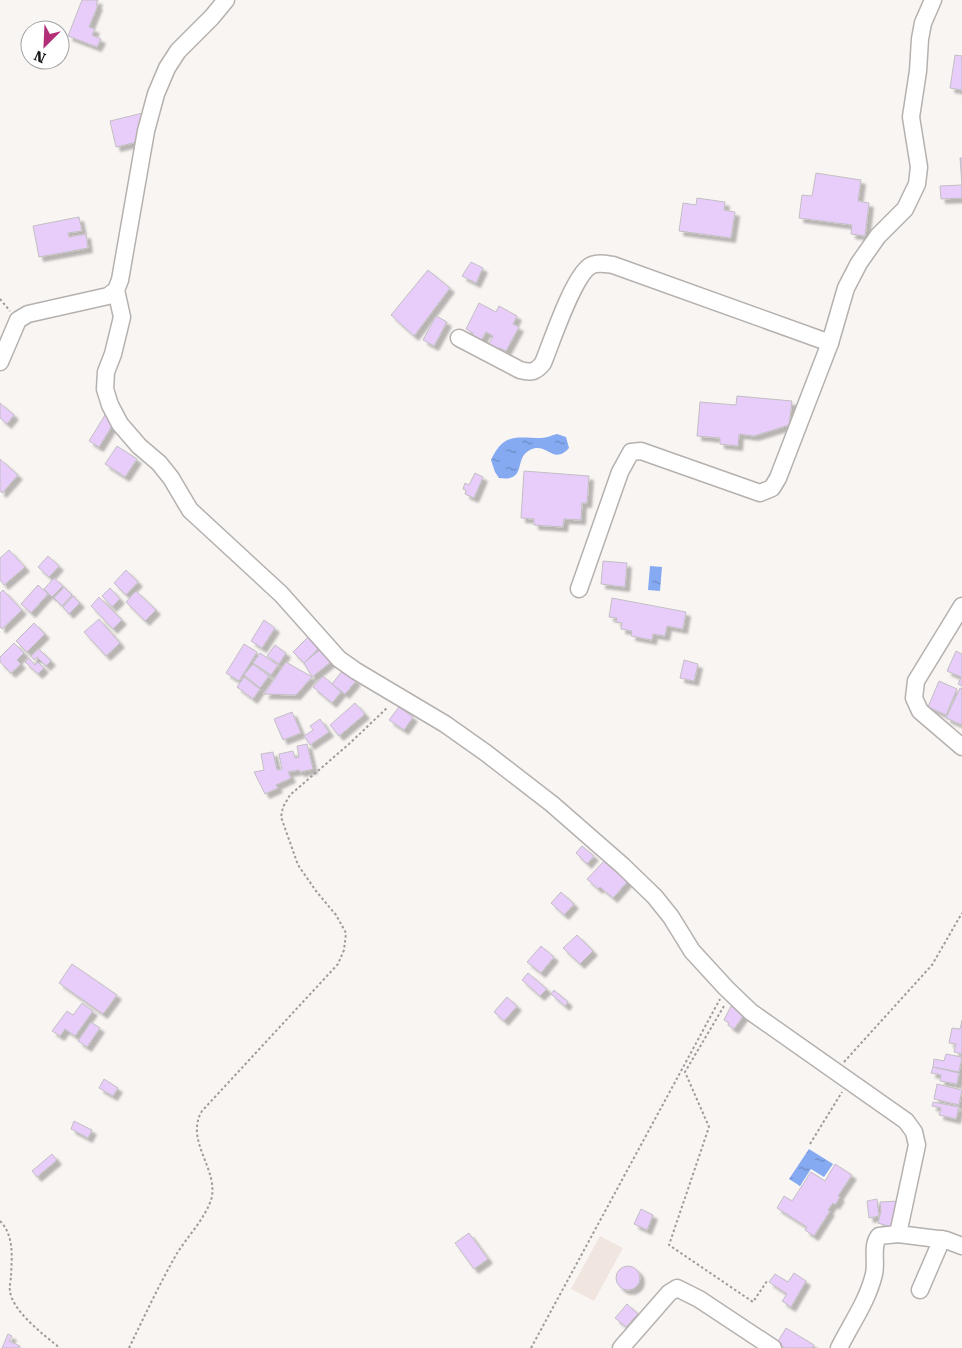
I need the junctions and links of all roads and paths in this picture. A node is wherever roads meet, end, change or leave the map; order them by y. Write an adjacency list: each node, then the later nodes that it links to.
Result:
1 (226, 0): 3 (street)
2 (932, 0): 5 (street)
3 (116, 290): 6 (street); 10 (street)
4 (459, 338): 5 (street)
5 (830, 343): 7 (street)
6 (0, 362)
7 (579, 588)
8 (962, 606): 9 (street)
9 (957, 627): 11 (street)
10 (399, 696): 13 (street); 24 (path)
11 (962, 747)
12 (962, 913): 14 (path)
13 (728, 991): 14 (street); 21 (path); 25 (path)
14 (836, 1071): 18 (street)
15 (846, 1086): 16 (path)
16 (810, 1144)
17 (0, 1221): 23 (path)
18 (898, 1234): 19 (street); 28 (street)
19 (942, 1239): 20 (street); 22 (street)
20 (962, 1246)
21 (767, 1281)
22 (920, 1290)
23 (60, 1348)
24 (129, 1348)
25 (531, 1348)
26 (621, 1348): 27 (street)
27 (773, 1348)
28 (839, 1348)

